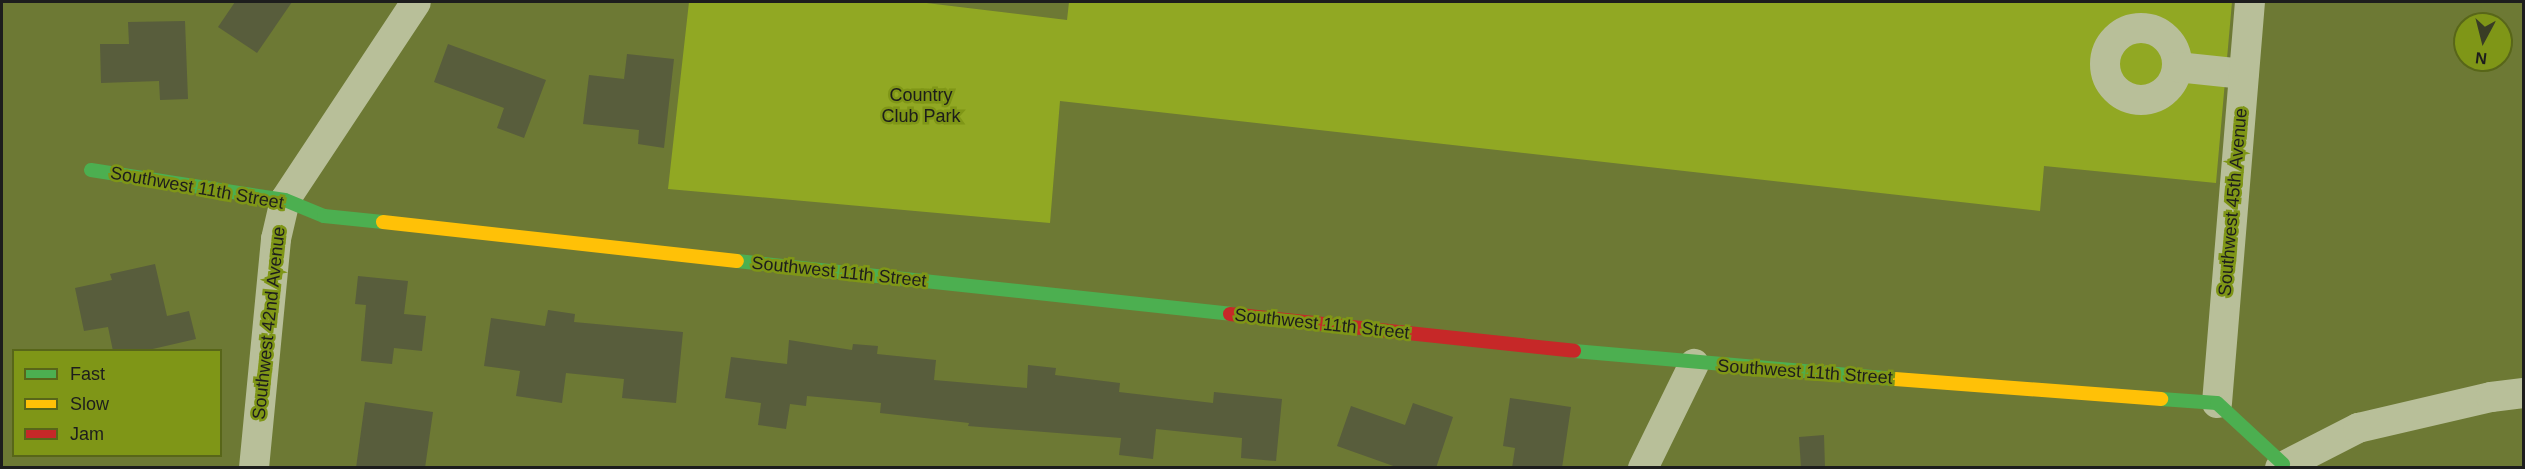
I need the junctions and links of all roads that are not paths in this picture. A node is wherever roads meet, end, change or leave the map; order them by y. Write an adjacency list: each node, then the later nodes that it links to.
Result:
1 (416, 2): 6 (street, Southwest 42nd Avenue)
2 (2250, 2): 4 (street, Southwest 45th Avenue)
3 (2177, 67): 4 (street)
4 (2244, 74): 9 (street, Southwest 45th Avenue)
5 (91, 170): 6 (street, Southwest 11th Street)
6 (285, 200): 7 (street, Southwest 11th Street); 11 (street, Southwest 42nd Avenue)
7 (1694, 364): 9 (street, Southwest 11th Street); 12 (street)
8 (2523, 393): 10 (street)
9 (2217, 403): 10 (street)
10 (2282, 466)
11 (254, 468)
12 (1643, 468)

